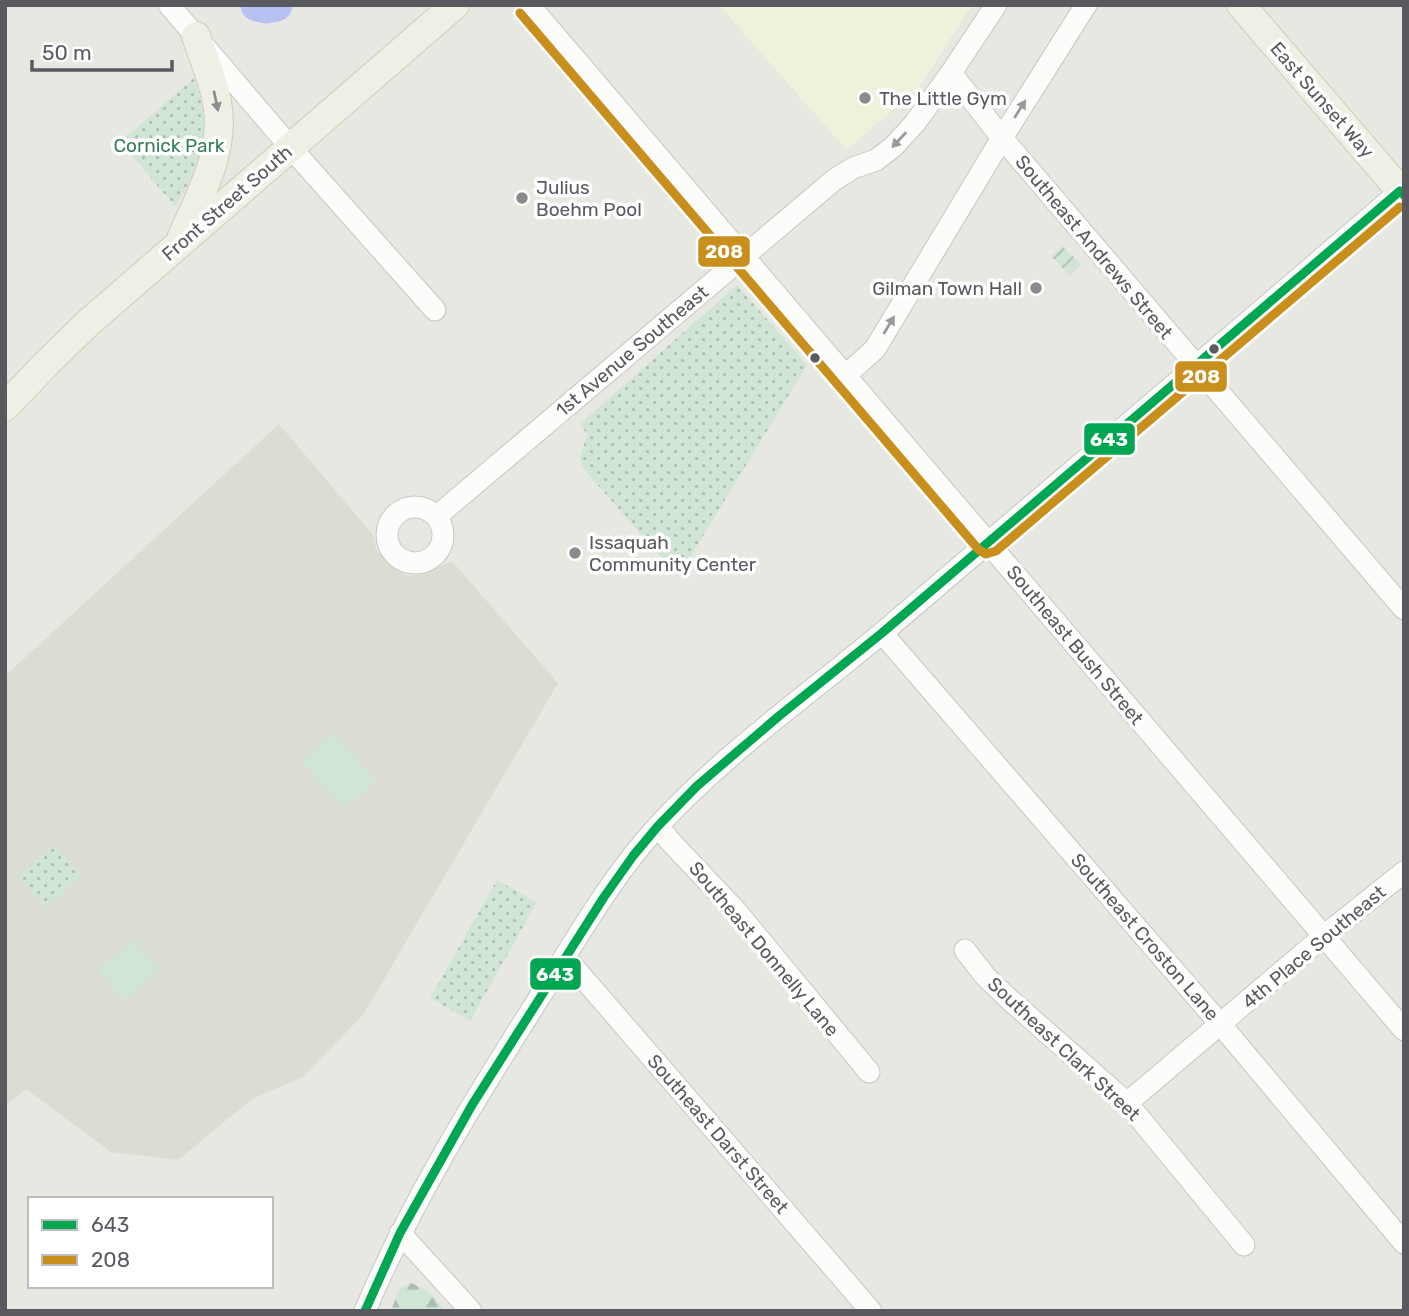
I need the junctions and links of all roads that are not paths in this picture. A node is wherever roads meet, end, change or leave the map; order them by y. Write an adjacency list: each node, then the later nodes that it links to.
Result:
1 (169, 5): 7 (street)
2 (455, 5): 10 (main road, Front Street South)
3 (529, 5): 13 (street, Southeast Bush Street)
4 (996, 5): 8 (street, 1st Avenue Southeast)
5 (1086, 5): 9 (street, one-way to 5)
6 (1241, 5): 11 (main road, East Sunset Way)
7 (195, 36): 10 (street); 12 (main road, one-way to 12)
8 (951, 73): 9 (street, Southeast Andrews Street); 13 (street, 1st Avenue Southeast, one-way to 13)
9 (1002, 138): 15 (street, Southeast Andrews Street); 16 (street, one-way to 9)
10 (291, 148): 12 (main road, Front Street South); 14 (street)
11 (1403, 192): 15 (street)
12 (179, 244): 17 (main road, Front Street South)
13 (745, 257): 16 (street, Southeast Bush Street); 18 (street, 1st Avenue Southeast)
14 (435, 310)
15 (1196, 367): 19 (street); 20 (street, Southeast Andrews Street)
16 (845, 376): 19 (street, Southeast Bush Street)
17 (5, 407)
18 (436, 516)
19 (988, 542): 21 (street); 24 (street, Southeast Bush Street)
20 (1404, 609)
21 (882, 633): 22 (street); 27 (street, Southeast Croston Lane)
22 (658, 826): 26 (street); 29 (street, Southeast Donnelly Lane)
23 (1404, 873): 24 (street, 4th Place Southeast)
24 (1324, 936): 27 (street, 4th Place Southeast); 28 (street, Southeast Bush Street)
25 (965, 950): 30 (street, Southeast Clark Street)
26 (565, 957): 31 (street); 34 (street, Southeast Darst Street)
27 (1221, 1025): 30 (street, 4th Place Southeast); 32 (street, Southeast Croston Lane)
28 (1404, 1030)
29 (869, 1072)
30 (1127, 1103): 33 (street, Southeast Clark Street)
31 (400, 1233): 35 (street); 36 (street)
32 (1404, 1243)
33 (1244, 1245)
34 (840, 1275): 37 (street); 38 (street, Southeast Darst Street)
35 (365, 1311)
36 (471, 1311)
37 (858, 1311)
38 (871, 1311)

